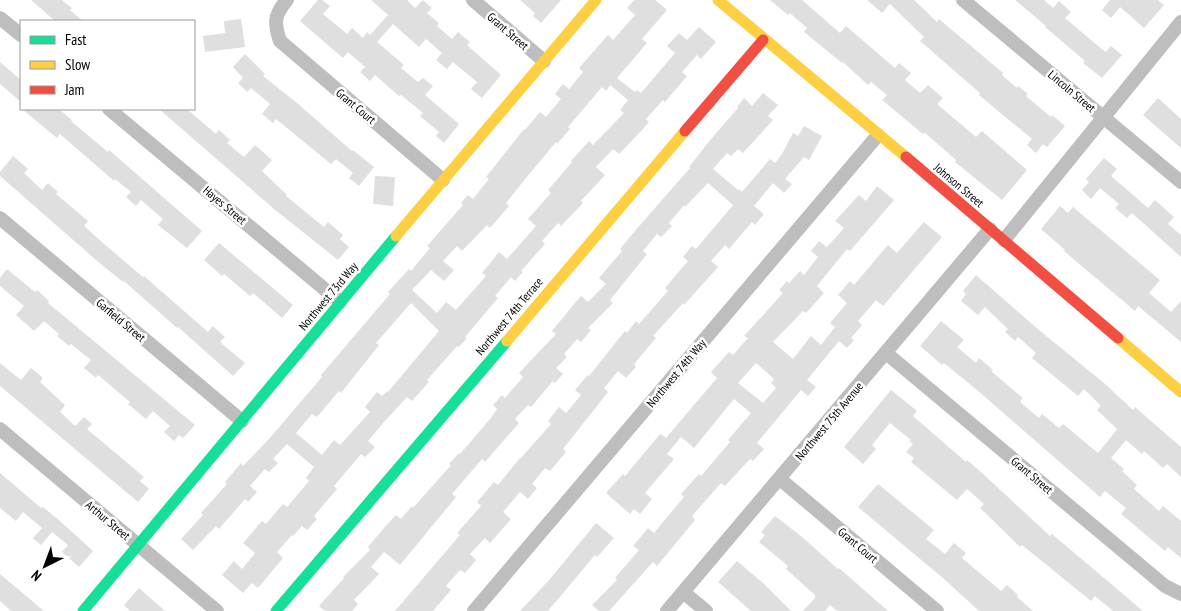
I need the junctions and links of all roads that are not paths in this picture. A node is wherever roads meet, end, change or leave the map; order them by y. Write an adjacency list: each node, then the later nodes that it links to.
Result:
1 (287, 0): 14 (street, Grant Court)
2 (473, 0): 10 (street, Grant Street)
3 (596, 0): 10 (street, Northwest 73rd Way)
4 (718, 0): 9 (street, Johnson Street)
5 (963, 0): 12 (street, Lincoln Street)
6 (0, 18): 8 (street)
7 (1181, 22): 12 (street)
8 (20, 34)
9 (763, 40): 13 (street, Johnson Street); 30 (street, Northwest 74th Terrace)
10 (544, 61): 14 (street, Northwest 73rd Way)
11 (110, 110): 19 (street, Hayes Street)
12 (1104, 117): 15 (street, Lincoln Street); 18 (street)
13 (878, 135): 17 (street, Johnson Street); 31 (street, Northwest 74th Way)
14 (443, 180): 19 (street, Northwest 73rd Way)
15 (1181, 182)
16 (0, 218): 22 (street, Garfield Street)
17 (990, 229): 18 (street, Johnson Street); 20 (street, Northwest 75th Avenue)
18 (1004, 240): 21 (street, Johnson Street)
19 (340, 302): 22 (street, Northwest 73rd Way)
20 (886, 353): 24 (street, Northwest 75th Avenue); 27 (street, Grant Street)
21 (1181, 392)
22 (242, 421): 25 (street, Northwest 73rd Way)
23 (0, 429): 25 (street, Arthur Street)
24 (780, 480): 26 (street, Northwest 75th Avenue); 34 (street, Grant Court)
25 (138, 544): 28 (street, Northwest 73rd Way); 29 (street, Arthur Street)
26 (683, 592): 32 (street, Northwest 75th Avenue); 33 (street)
27 (1181, 594)
28 (83, 611)
29 (217, 611)
30 (276, 611)
31 (474, 611)
32 (667, 611)
33 (706, 611)
34 (936, 611)

